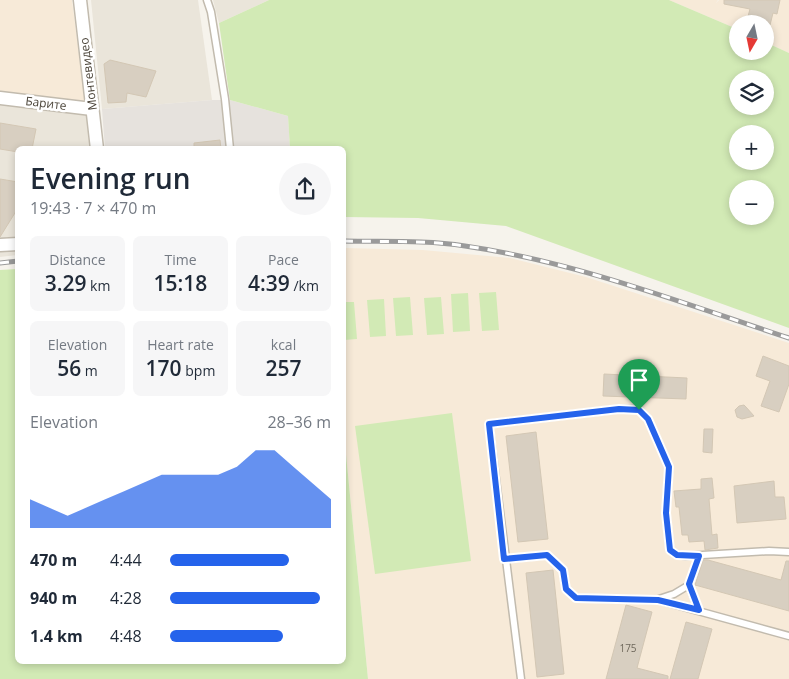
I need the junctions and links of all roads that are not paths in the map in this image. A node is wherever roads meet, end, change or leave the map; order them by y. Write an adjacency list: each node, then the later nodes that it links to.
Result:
1 (80, 0): 4 (street, Монтевидео)
2 (207, 0): 6 (lane)
3 (0, 98): 4 (street, Барите)
4 (92, 108): 5 (street, Монтевидео)
5 (97, 146)
6 (230, 146)
7 (15, 244): 8 (street)
8 (0, 245)
9 (789, 552): 10 (lane)
10 (699, 556): 11 (lane); 12 (lane)
11 (504, 559): 13 (lane); 16 (lane)
12 (689, 584): 13 (lane); 14 (lane)
13 (658, 600): 14 (lane)
14 (699, 610): 15 (lane)
15 (789, 636)
16 (521, 679)

